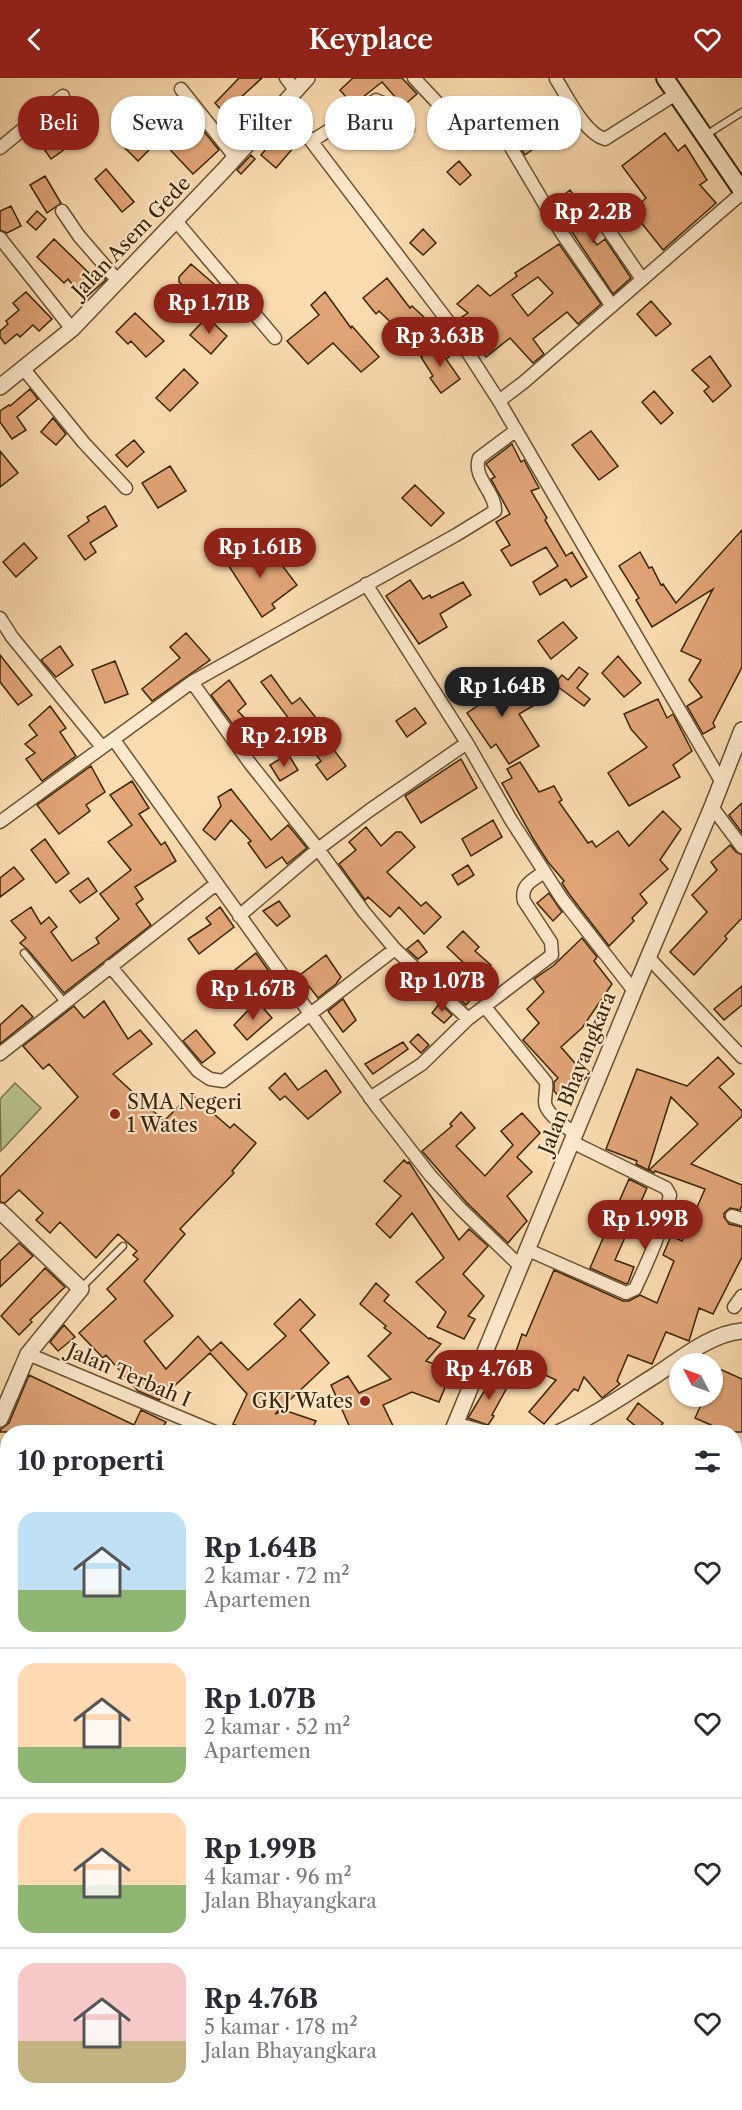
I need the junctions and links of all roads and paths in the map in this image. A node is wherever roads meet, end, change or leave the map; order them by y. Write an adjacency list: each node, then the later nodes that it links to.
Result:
1 (286, 78): 7 (street)
2 (307, 78): 7 (street, Jalan Asem Gede)
3 (414, 78): 24 (street)
4 (664, 78): 8 (main road)
5 (556, 79): 8 (street)
6 (181, 89): 16 (street)
7 (296, 91): 9 (street, Jalan Asem Gede)
8 (676, 94): 12 (main road)
9 (291, 96)
10 (742, 112): 12 (lane)
11 (18, 133): 14 (street)
12 (705, 136): 17 (main road)
13 (313, 142): 29 (street)
14 (0, 148)
15 (241, 150): 16 (street, Jalan Asem Gede)
16 (235, 157): 20 (street, Jalan Asem Gede)
17 (742, 192): 22 (street)
18 (62, 211): 23 (street)
19 (596, 212): 22 (street)
20 (176, 221): 23 (street, Jalan Asem Gede); 26 (street)
21 (0, 238): 25 (street)
22 (642, 279): 24 (street)
23 (118, 281): 25 (street, Jalan Asem Gede)
24 (612, 306): 29 (street)
25 (72, 329): 27 (street, Jalan Asem Gede)
26 (275, 338)
27 (23, 368): 28 (street, Jalan Asem Gede); 31 (street)
28 (0, 387)
29 (499, 401): 30 (street)
30 (515, 431): 32 (street); 39 (street)
31 (126, 488)
32 (366, 584): 34 (street); 37 (street)
33 (0, 618): 38 (street)
34 (192, 682): 36 (street); 43 (street)
35 (742, 730): 39 (street, Jalan Bhayangkara)
36 (114, 740): 38 (street); 45 (street)
37 (467, 743): 43 (street); 44 (street)
38 (102, 747): 41 (street)
39 (721, 781): 40 (street, Jalan Bhayangkara)
40 (712, 807): 42 (street); 49 (street, Jalan Bhayangkara)
41 (0, 822)
42 (742, 847)
43 (318, 849): 46 (street); 47 (street)
44 (544, 872): 51 (street); 53 (street)
45 (216, 884): 46 (street); 50 (street)
46 (239, 916): 54 (street)
47 (395, 949): 54 (street); 55 (street)
48 (24, 953): 52 (lane)
49 (648, 957): 51 (street, Jalan Bhayangkara); 57 (street)
50 (110, 966): 52 (street); 54 (street)
51 (634, 991): 59 (street, Jalan Bhayangkara)
52 (64, 1002): 56 (street)
53 (485, 1007): 55 (street); 59 (street)
54 (310, 1015): 58 (street)
55 (468, 1019): 58 (street)
56 (0, 1054)
57 (742, 1057)
58 (370, 1098): 63 (street)
59 (574, 1138): 62 (street, Jalan Bhayangkara); 62 (street)
60 (0, 1211): 64 (street)
61 (123, 1246): 64 (lane)
62 (528, 1250): 63 (street, Jalan Bhayangkara)
63 (521, 1267): 71 (street, Jalan Bhayangkara)
64 (81, 1289): 68 (street)
65 (742, 1296): 66 (street)
66 (734, 1307)
67 (742, 1331): 72 (street)
68 (28, 1354): 69 (street); 70 (street, Jalan Terbah I)
69 (0, 1419)
70 (198, 1425)
71 (456, 1425)
72 (574, 1425)

